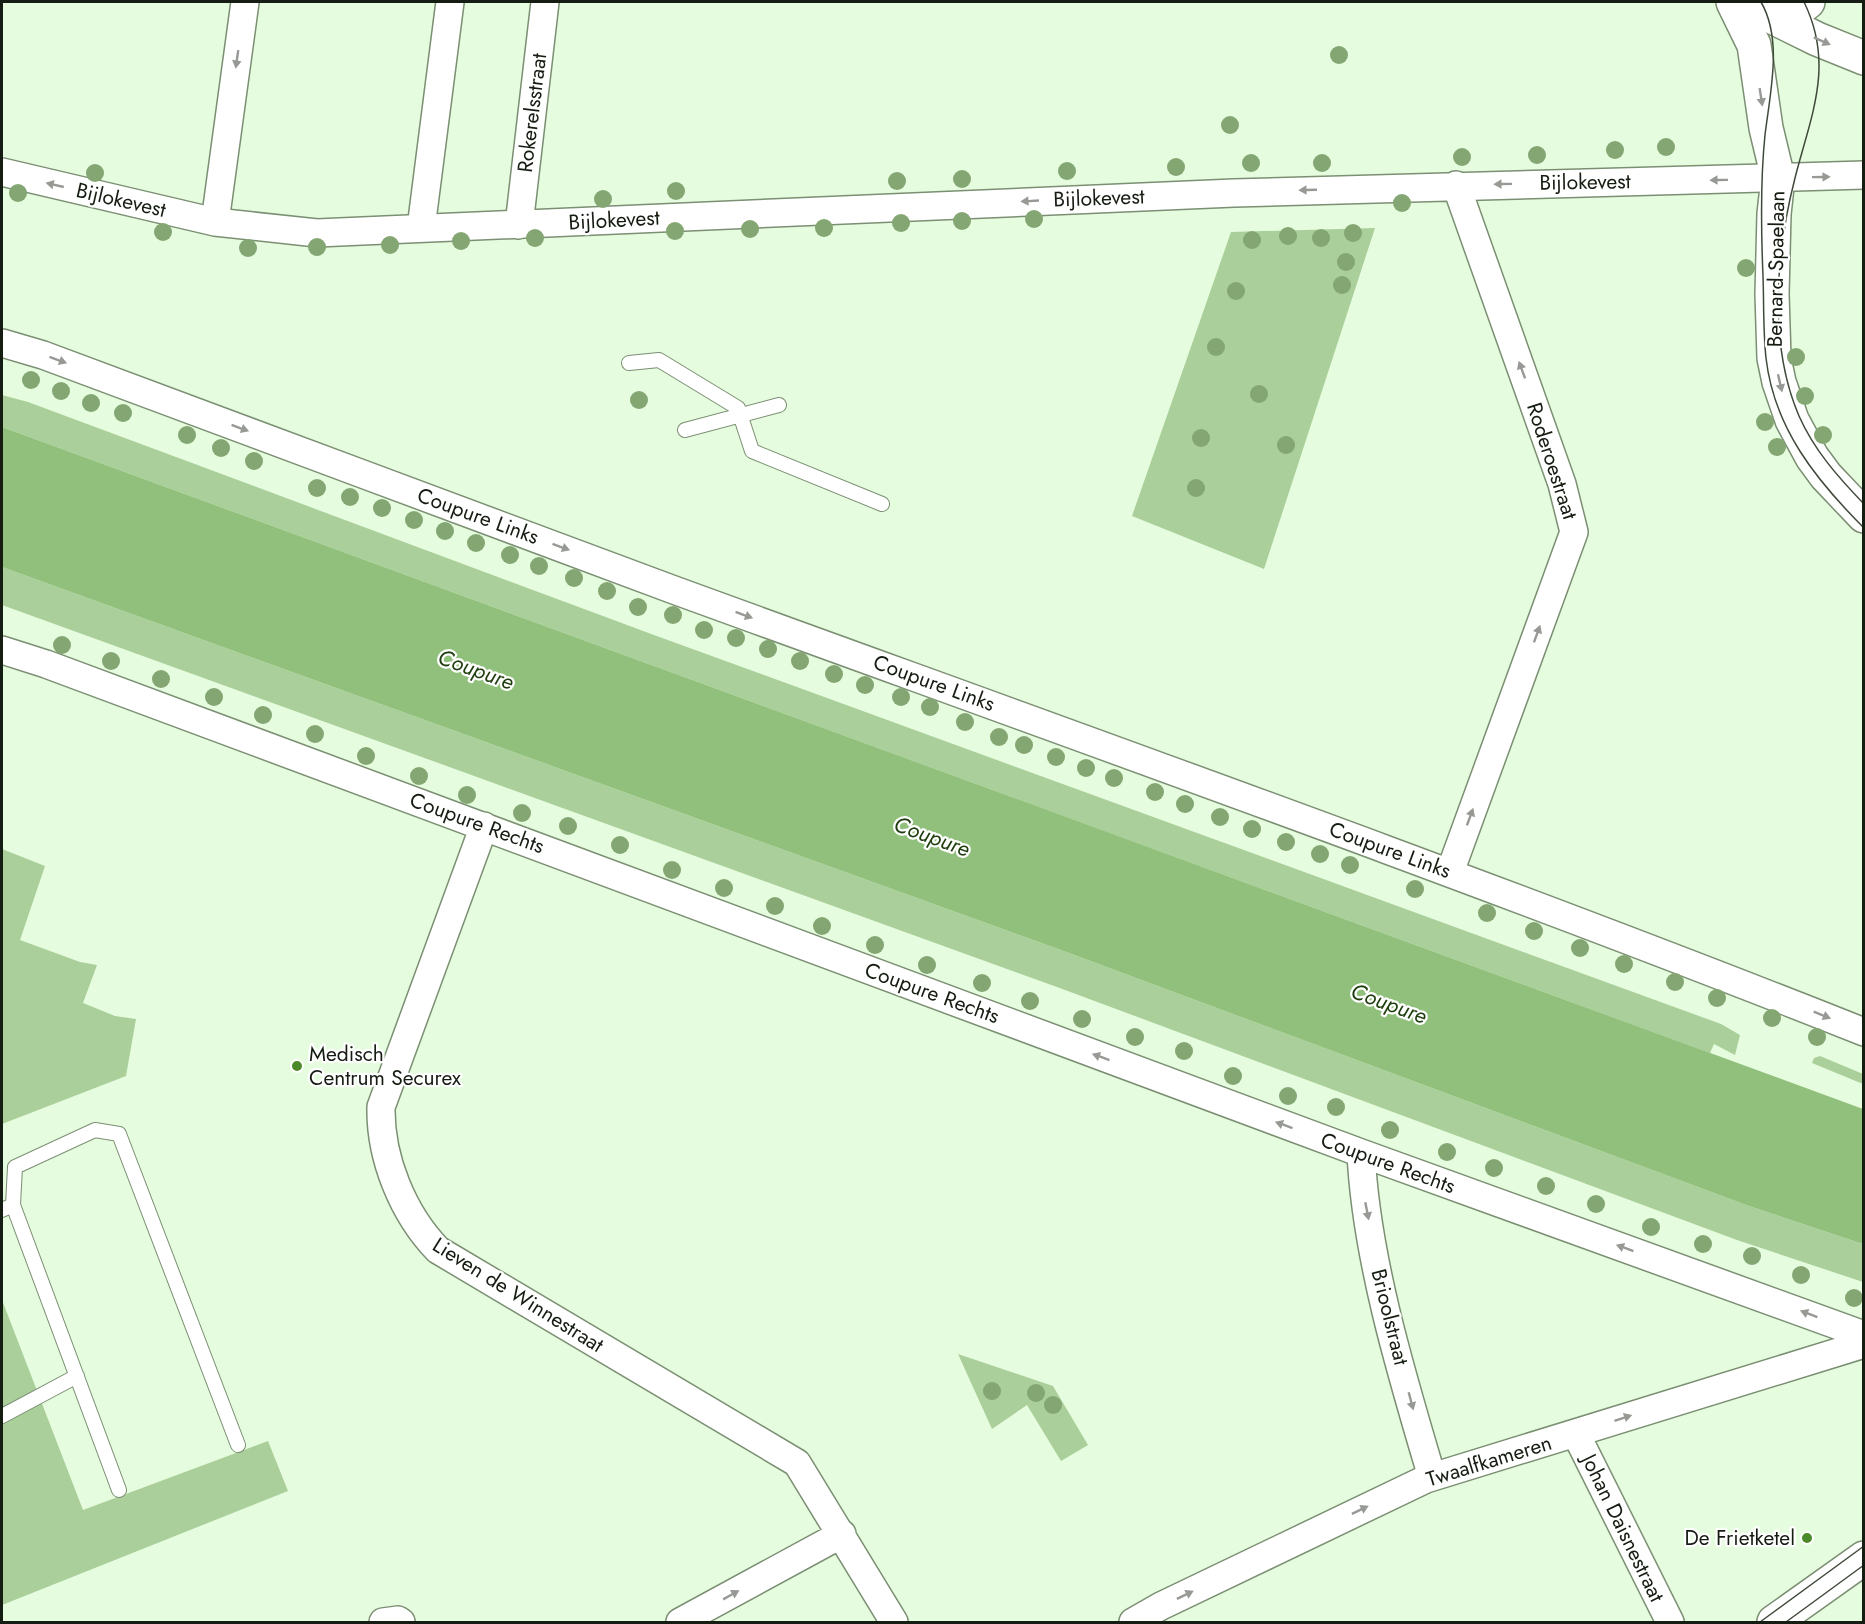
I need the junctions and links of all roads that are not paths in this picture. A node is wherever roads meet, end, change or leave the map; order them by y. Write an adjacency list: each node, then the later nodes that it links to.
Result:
1 (245, 2): 13 (street, one-way to 13)
2 (450, 2): 15 (street)
3 (546, 2): 14 (street, Rokerelsstraat)
4 (1734, 2): 7 (street, Bernard Spaelaan)
5 (1742, 2): 6 (street)
6 (1795, 11): 7 (street); 8 (street, one-way to 8)
7 (1754, 45): 11 (street, Bernard Spaelaan, one-way to 11)
8 (1863, 58)
9 (2, 172): 13 (street, Bijlokevest, one-way to 9)
10 (1863, 175): 11 (street, Bijlokevest, one-way to 10)
11 (1778, 178): 12 (street, Bijlokevest, one-way to 12); 22 (street, Bernard Spaelaan, one-way to 22)
12 (1456, 185): 14 (street, Bijlokevest, one-way to 14); 25 (street, Roderoestraat, one-way to 12)
13 (215, 222): 15 (street, Bijlokevest)
14 (519, 225): 15 (street, Bijlokevest)
15 (421, 228)
16 (2, 344): 25 (street, Coupure Links, one-way to 25)
17 (629, 363): 19 (lane)
18 (779, 405): 19 (lane)
19 (740, 415): 20 (lane); 21 (lane)
20 (685, 430)
21 (882, 504)
22 (1863, 516)
23 (2, 650): 24 (street, Coupure Rechts)
24 (484, 826): 27 (street, Coupure Rechts, one-way to 24); 37 (street, Lieven de Winnestraat)
25 (1450, 872): 26 (street, Coupure Links, one-way to 26)
26 (1863, 1032)
27 (1361, 1153): 29 (street, Coupure Rechts, one-way to 27); 35 (street, Brioolstraat, one-way to 35)
28 (7, 1208): 31 (lane); 34 (lane)
29 (1863, 1335)
30 (1863, 1344): 33 (street, Twaalfkameren, one-way to 30)
31 (77, 1376): 32 (lane); 36 (lane)
32 (2, 1416)
33 (1576, 1434): 35 (street, Twaalfkameren); 44 (street, Johan Daisnestraat)
34 (238, 1445)
35 (1432, 1477): 43 (street, Twaalfkameren, one-way to 35)
36 (119, 1490)
37 (842, 1534): 41 (street, one-way to 37); 42 (street, Lieven de Winnestraat)
38 (1863, 1558): 45 (street)
39 (383, 1623): 40 (street)
40 (401, 1623)
41 (680, 1623)
42 (894, 1623)
43 (1133, 1623)
44 (1670, 1623)
45 (1774, 1623)

